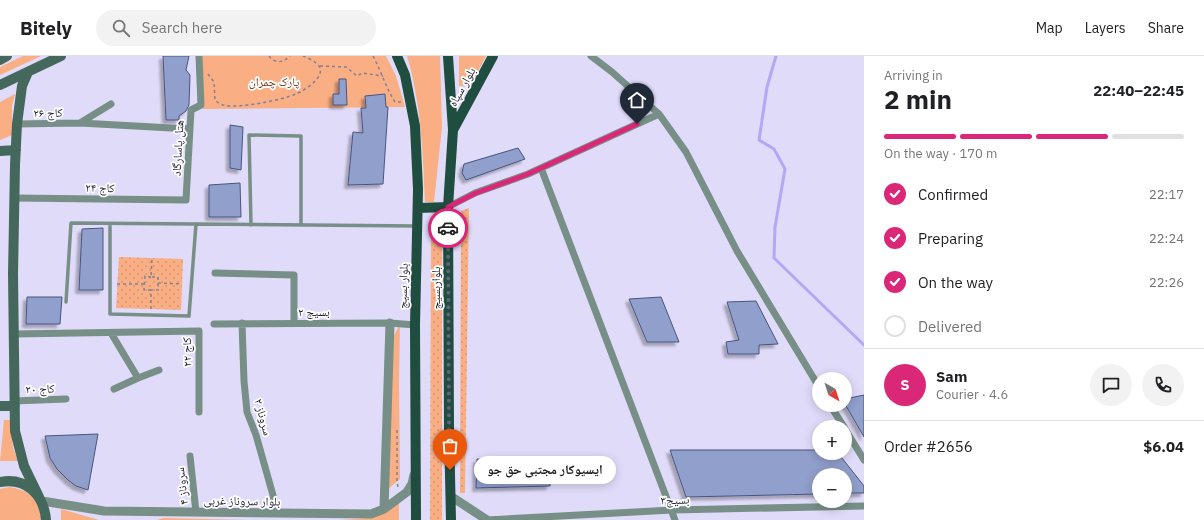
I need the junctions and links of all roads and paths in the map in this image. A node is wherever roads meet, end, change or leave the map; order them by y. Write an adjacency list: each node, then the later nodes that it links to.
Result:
1 (8, 56): 12 (main road)
2 (61, 56): 14 (main road)
3 (199, 56): 23 (street, هتل پاسارگاد)
4 (269, 56): 5 (path)
5 (290, 56)
6 (303, 56): 13 (path)
7 (373, 56): 16 (path)
8 (397, 56): 31 (main road, بلوار بسیج)
9 (448, 56): 24 (main road, بلواربسیج)
10 (493, 56): 24 (main road, بلوار سپاه)
11 (591, 56): 20 (street)
12 (0, 60)
13 (319, 66): 15 (path); 16 (path)
14 (28, 72): 17 (main road); 22 (main road)
15 (207, 73)
16 (383, 76): 18 (path)
17 (0, 85)
18 (404, 103)
19 (111, 104): 21 (street)
20 (659, 114): 27 (street); 55 (street)
21 (80, 123): 22 (street, کاج ۲۶); 23 (street, کاج ۲۶)
22 (17, 124): 25 (main road)
23 (190, 130): 29 (street, هتل پاسارگاد)
24 (453, 130): 30 (main road, بلواربسیج)
25 (16, 150): 26 (main road); 28 (main road)
26 (0, 151)
27 (541, 168): 30 (street); 71 (street)
28 (14, 198): 29 (street, کاج ۲۴); 53 (main road)
29 (186, 200)
30 (448, 207): 31 (main road); 67 (main road, بلواربسیج)
31 (418, 208): 36 (main road, بلوار بسیج)
32 (110, 224): 33 (lane); 33 (lane); 45 (lane)
33 (196, 224): 34 (lane)
34 (251, 224): 35 (lane); 35 (lane)
35 (301, 225): 36 (lane)
36 (418, 226): 51 (main road, بلوار بسیج)
37 (152, 258): 39 (path)
38 (214, 273): 48 (street)
39 (151, 276): 41 (path); 42 (path)
40 (117, 284): 41 (path)
41 (144, 284): 44 (path)
42 (158, 284): 43 (path); 44 (path)
43 (182, 284)
44 (152, 290): 46 (path)
45 (66, 302)
46 (151, 309)
47 (242, 323): 48 (street, بسیج ۲); 50 (street, بسیج ۲); 74 (street, سروناز ۲)
48 (294, 323): 49 (street, بسیج ۲)
49 (390, 323): 51 (street, بسیج ۲); 70 (street, بلوار بسیج)
50 (214, 324)
51 (415, 325): 65 (main road, بلوار بسیج)
52 (110, 333): 53 (street, کاج ۲۲); 56 (street); 61 (street, کاج ۲۲)
53 (14, 334): 59 (main road)
54 (159, 370): 56 (street)
55 (812, 375)
56 (138, 378): 57 (street)
57 (114, 389)
58 (66, 399): 59 (street, کاج ۲۰)
59 (15, 403): 60 (main road); 68 (main road)
60 (0, 406)
61 (198, 412)
62 (852, 441): 64 (street)
63 (190, 456): 72 (street, سروناز ۴)
64 (864, 460)
65 (416, 466): 70 (street, بلوار سروناز غربی); 77 (main road, بلوار بسیج)
66 (0, 482): 68 (main road)
67 (452, 497): 78 (main road, بلواربسیج); 79 (street)
68 (41, 499): 73 (street, بلوار سروناز غربی); 76 (main road)
69 (864, 506): 71 (street, بسیج۳)
70 (384, 509): 74 (street, بلوار سروناز غربی)
71 (672, 510): 75 (street, بسیج۳); 80 (street)
72 (196, 512): 73 (street, بلوار سروناز غربی); 74 (street, بلوار سروناز غربی)
73 (113, 516)
74 (279, 517)
75 (620, 517): 79 (street, بسیج۳)
76 (46, 520)
77 (416, 520)
78 (452, 520)
79 (487, 520)
80 (676, 520)

